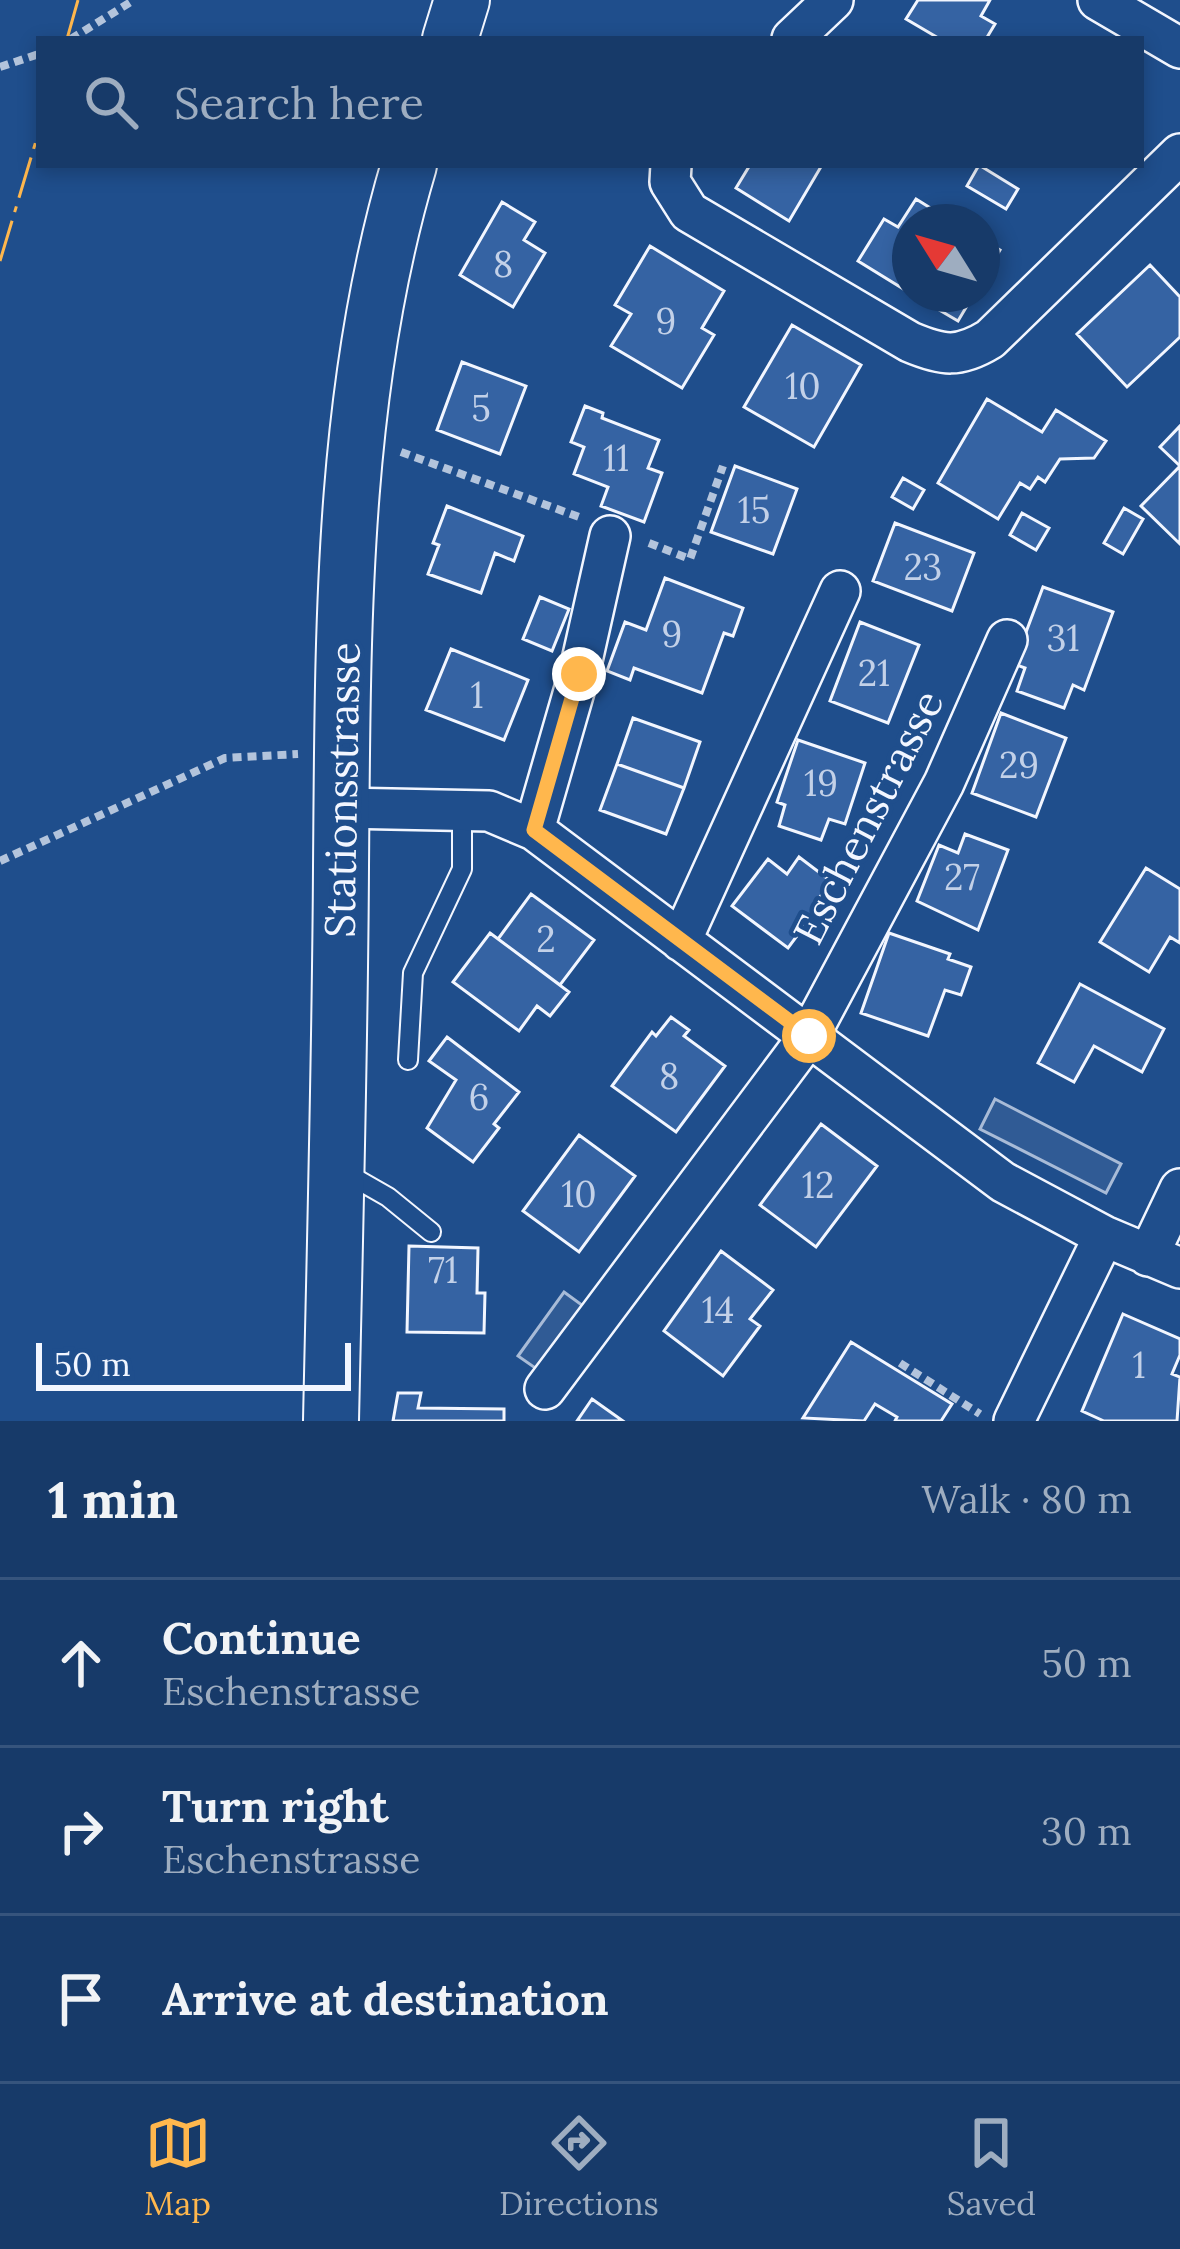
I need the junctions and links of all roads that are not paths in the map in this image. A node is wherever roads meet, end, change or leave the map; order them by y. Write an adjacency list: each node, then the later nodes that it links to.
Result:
1 (462, 0): 4 (main road)
2 (833, 0): 5 (street)
3 (1098, 0): 6 (street)
4 (451, 36)
5 (795, 36)
6 (1180, 48)
7 (1180, 154): 9 (street)
8 (408, 168): 13 (main road, Stationsstrasse)
9 (670, 168)
10 (612, 532): 15 (street)
11 (840, 591): 16 (street)
12 (1007, 640): 17 (street, Eschenstrasse)
13 (342, 808): 14 (street); 19 (main road, Stationsstrasse)
14 (462, 809): 15 (street); 18 (lane)
15 (534, 830): 16 (street)
16 (681, 941): 17 (street)
17 (809, 1036): 22 (street); 24 (street, Eschenstrasse)
18 (408, 1060)
19 (337, 1168): 21 (lane); 25 (main road, Stationsstrasse)
20 (1180, 1189): 23 (street)
21 (431, 1232)
22 (1104, 1236): 23 (street); 26 (street)
23 (1164, 1262)
24 (545, 1388)
25 (331, 1421)
26 (1015, 1421)

